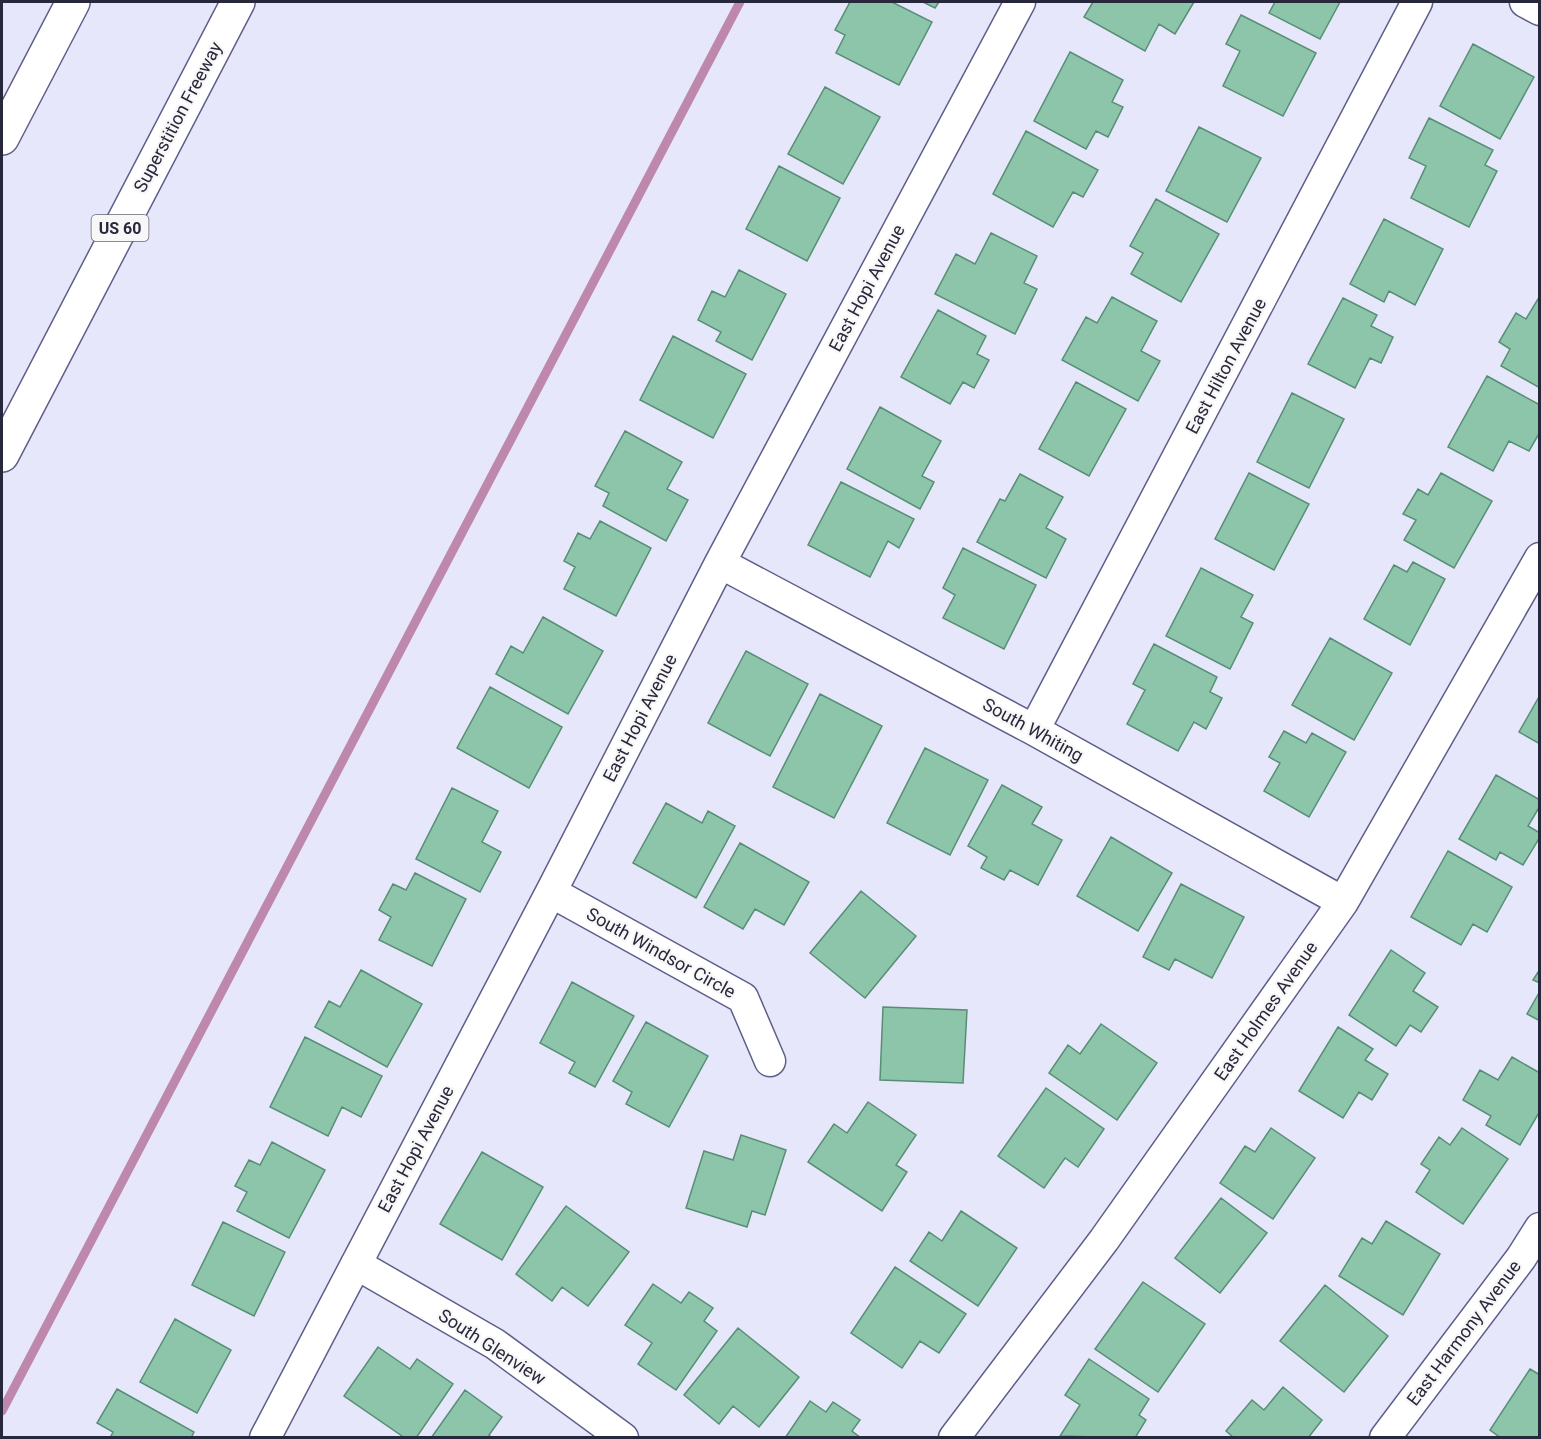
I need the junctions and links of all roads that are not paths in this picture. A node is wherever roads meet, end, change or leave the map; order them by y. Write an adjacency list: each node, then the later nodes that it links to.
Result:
1 (73, 2): 7 (highway)
2 (238, 2): 8 (highway, Superstition Freeway / US 60)
3 (1020, 2): 10 (street, East Hopi Avenue)
4 (1417, 2): 11 (street, East Hilton Avenue)
5 (1525, 2): 6 (street)
6 (1539, 10)
7 (2, 138)
8 (2, 455)
9 (1539, 558): 13 (street, East Holmes Avenue)
10 (720, 562): 11 (street, South Whiting); 12 (street, East Hopi Avenue)
11 (1035, 730): 13 (street, South Whiting)
12 (551, 892): 14 (street, South Windsor Circle); 16 (street, East Hopi Avenue)
13 (1343, 902): 19 (street, East Holmes Avenue)
14 (770, 1061)
15 (1539, 1228): 20 (street, East Harmony Avenue)
16 (356, 1264): 17 (street, East Hopi Avenue); 18 (street, South Glenview)
17 (265, 1437)
18 (623, 1437)
19 (954, 1437)
20 (1385, 1437)

